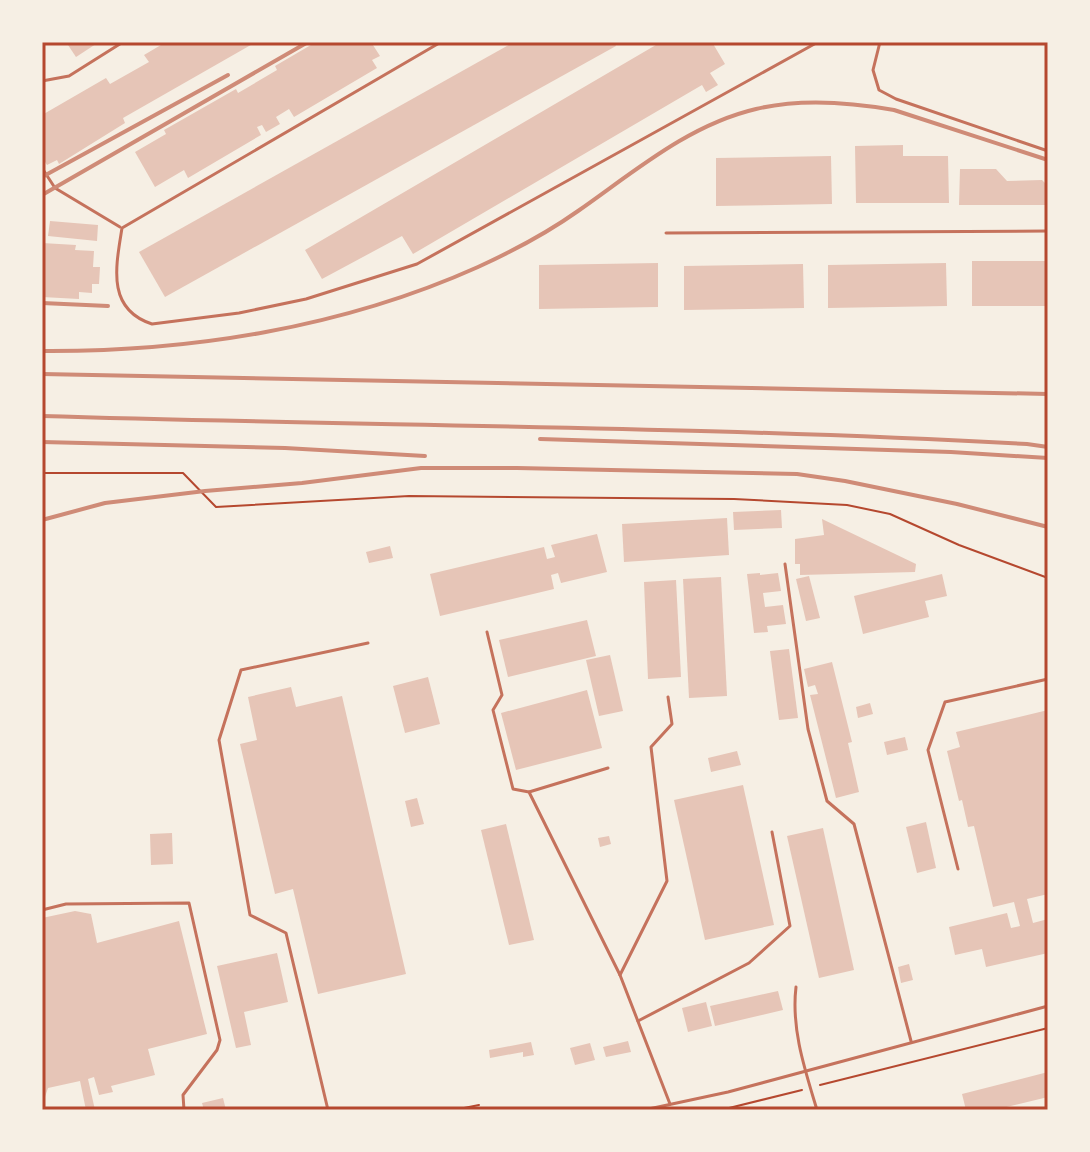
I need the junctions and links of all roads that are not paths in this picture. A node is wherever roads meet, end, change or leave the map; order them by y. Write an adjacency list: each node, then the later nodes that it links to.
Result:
1 (123, 42): 5 (lane)
2 (441, 42): 8 (lane)
3 (818, 42): 8 (lane)
4 (880, 42): 6 (lane)
5 (42, 81)
6 (1048, 151)
7 (42, 168): 8 (lane)
8 (122, 228)
9 (1048, 231): 10 (lane)
10 (666, 233)
11 (785, 564): 25 (lane)
12 (487, 632): 17 (lane)
13 (368, 643): 29 (lane)
14 (1048, 679): 19 (lane)
15 (668, 697): 21 (lane)
16 (608, 768): 17 (lane)
17 (529, 792): 21 (lane)
18 (772, 832): 24 (lane)
19 (958, 869)
20 (42, 910): 28 (lane)
21 (620, 975): 24 (lane)
22 (796, 987): 26 (lane)
23 (1048, 1006): 25 (lane)
24 (638, 1021): 27 (lane)
25 (911, 1041): 26 (lane)
26 (805, 1071): 27 (lane); 31 (lane)
27 (670, 1104): 30 (lane)
28 (184, 1110)
29 (328, 1110)
30 (644, 1110)
31 (817, 1110)

